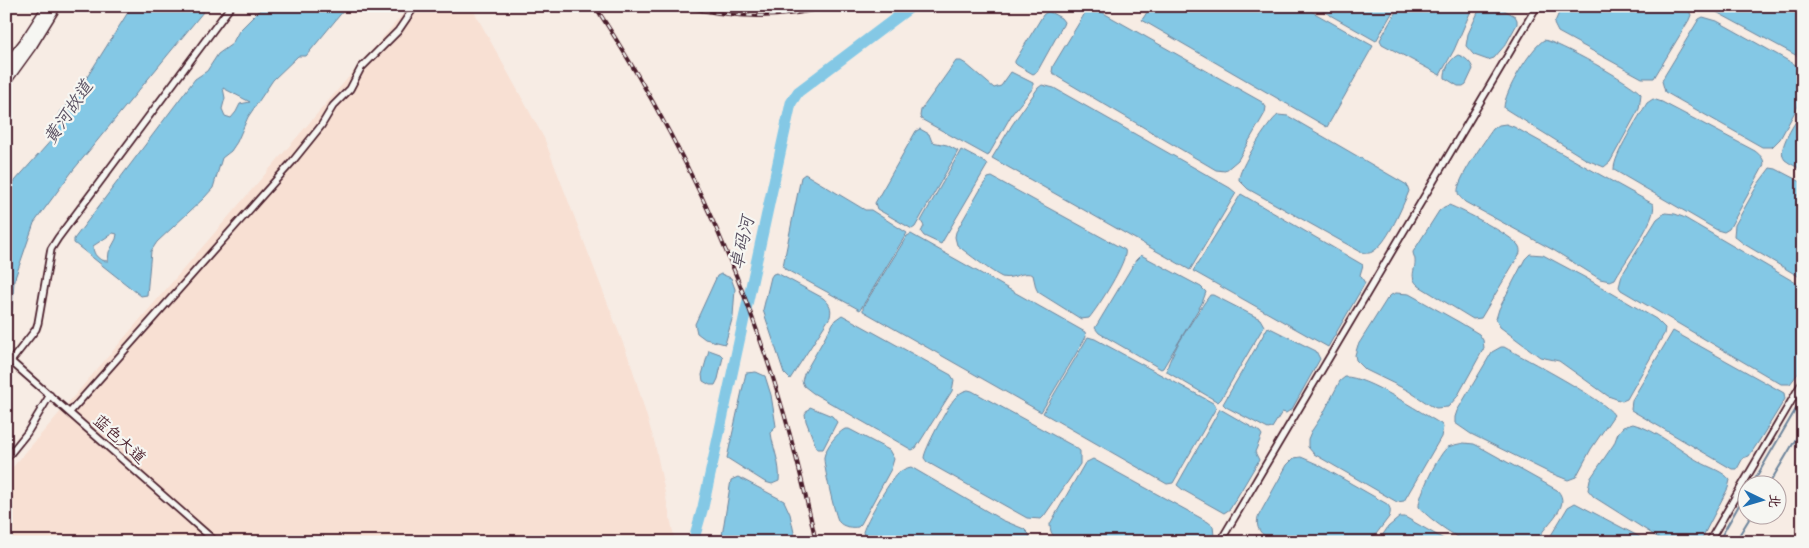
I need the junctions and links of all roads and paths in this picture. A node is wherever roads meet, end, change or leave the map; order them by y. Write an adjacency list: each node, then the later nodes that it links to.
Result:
1 (48, 6): 6 (main road)
2 (56, 6): 7 (main road)
3 (231, 6): 8 (street)
4 (415, 6): 11 (street)
5 (1537, 6): 14 (street)
6 (6, 66)
7 (6, 81)
8 (9, 359): 10 (street, 蓝色大道)
9 (1803, 381): 15 (street)
10 (50, 395): 11 (street, 蓝色大道); 12 (street)
11 (70, 412): 13 (street, 蓝色大道)
12 (6, 459)
13 (216, 542)
14 (1220, 542)
15 (1709, 542)

